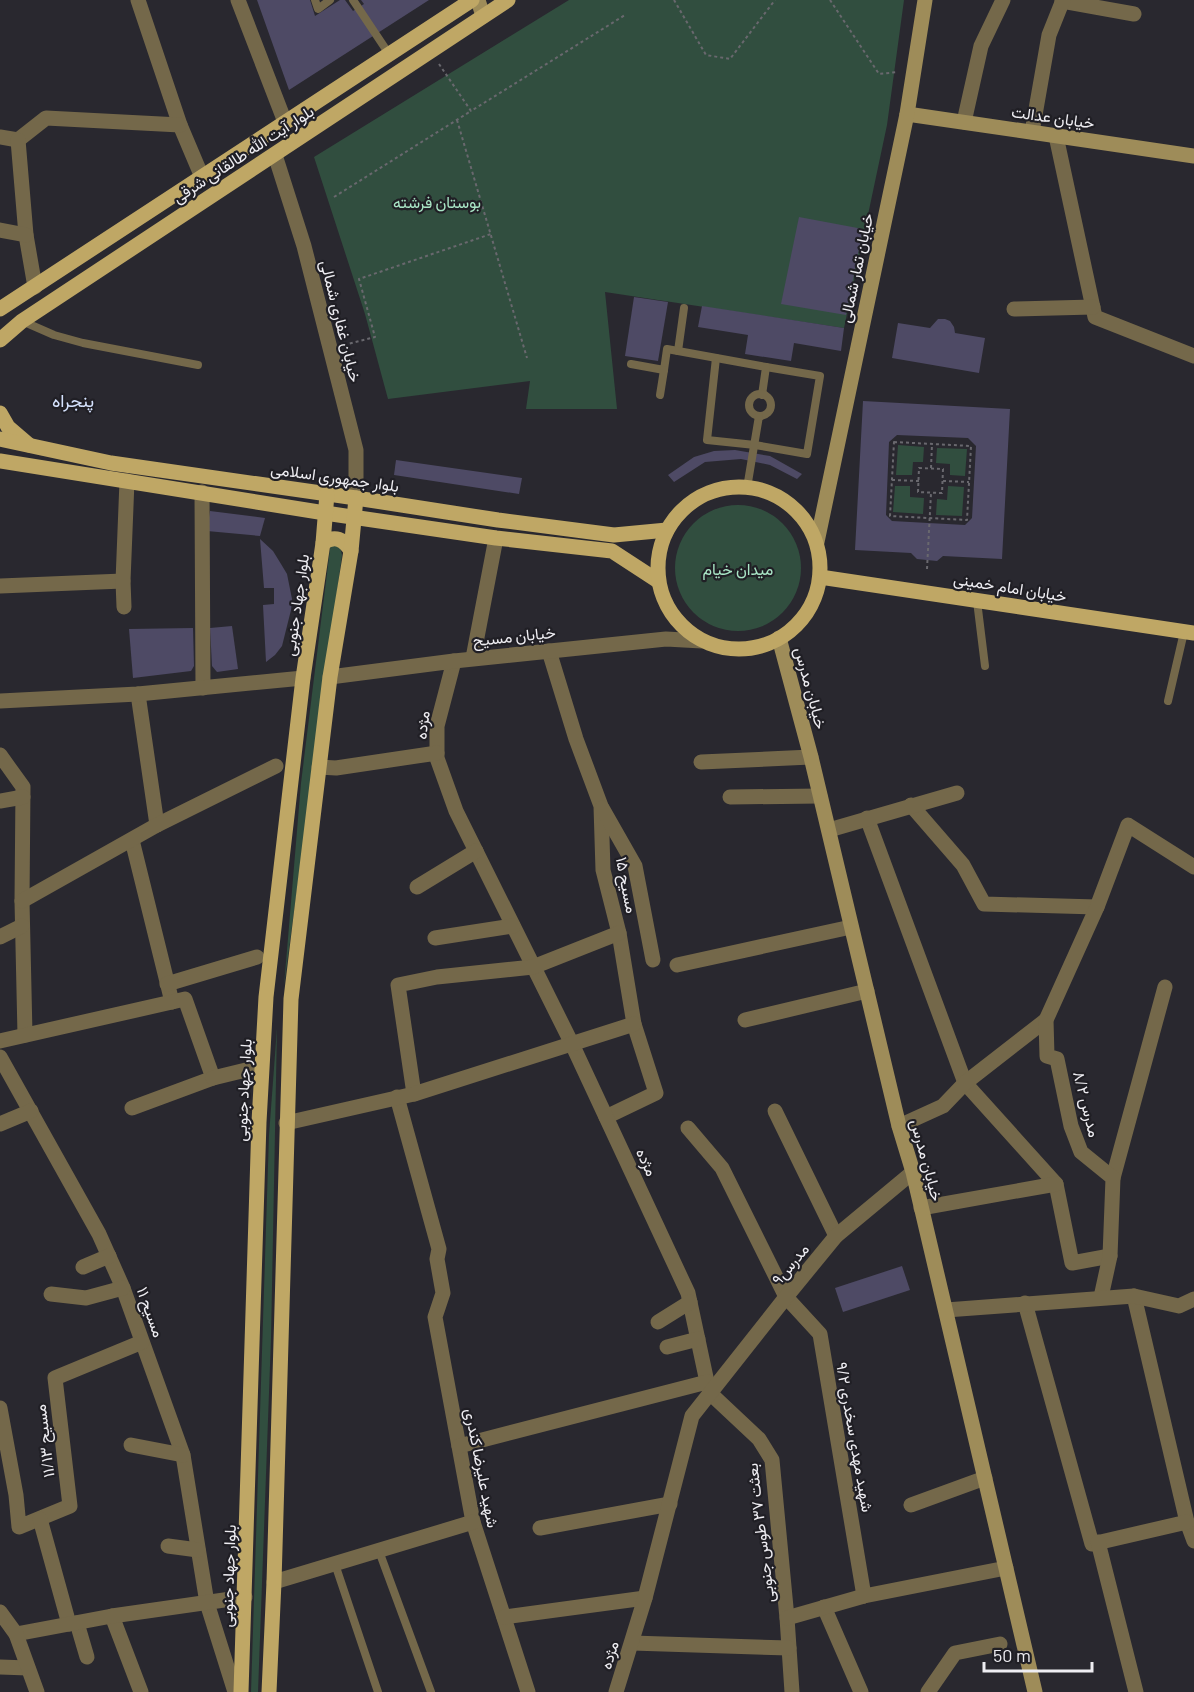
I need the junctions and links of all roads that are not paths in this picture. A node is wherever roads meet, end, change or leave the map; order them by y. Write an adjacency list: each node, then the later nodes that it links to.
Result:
1 (138, 0): 18 (street)
2 (238, 0): 16 (street)
3 (315, 0): 4 (lane)
4 (330, 0)
5 (353, 0): 14 (lane)
6 (472, 0): 14 (main road, بلوار آیت الله طالقانی شرقی)
7 (478, 0): 13 (main road)
8 (925, 0): 15 (main road, خیابان تمار شمالی)
9 (1003, 0): 17 (street)
10 (1063, 0): 12 (street); 19 (street)
11 (501, 2): 13 (main road, بلوار آیت الله طالقانی شرقی)
12 (1134, 14)
13 (483, 16): 23 (main road, بلوار آیت الله طالقانی شرقی)
14 (389, 54): 16 (main road, بلوار آیت الله طالقانی شرقی)
15 (907, 114): 17 (main road, خیابان عدالت); 59 (main road, خیابان تمار شمالی)
16 (285, 122): 25 (main road, بلوار آیت الله طالقانی شرقی)
17 (964, 122): 19 (main road, خیابان عدالت)
18 (180, 125): 22 (street); 25 (street)
19 (1032, 132): 20 (main road, خیابان عدالت)
20 (1056, 136): 24 (main road, خیابان عدالت); 29 (street)
21 (0, 137): 22 (street)
22 (18, 140): 27 (street)
23 (275, 155): 33 (main road, بلوار آیت الله طالقانی شرقی); 54 (street, خیابان غفاری شمالی)
24 (1194, 156)
25 (202, 177): 28 (main road, بلوار آیت الله طالقانی شرقی)
26 (0, 230): 27 (street)
27 (26, 235): 28 (street)
28 (35, 287): 31 (main road, بلوار آیت الله طالقانی شرقی)
29 (1093, 307): 32 (street); 36 (street)
30 (684, 308): 35 (lane)
31 (0, 309)
32 (1014, 309)
33 (22, 321): 34 (main road, بلوار آیت الله طالقانی شرقی); 39 (lane)
34 (0, 340)
35 (678, 351): 37 (lane); 41 (lane)
36 (1194, 356)
37 (716, 358): 40 (lane); 47 (lane)
38 (631, 364): 41 (lane)
39 (198, 365)
40 (766, 367): 43 (lane); 47 (lane)
41 (663, 370): 42 (lane)
42 (660, 395)
43 (762, 395): 45 (lane); 45 (lane)
44 (0, 413): 48 (main road)
45 (759, 416): 47 (lane)
46 (0, 439): 48 (main road, بلوار جمهوری اسلامی)
47 (754, 445): 51 (lane)
48 (31, 447): 53 (main road, بلوار جمهوری اسلامی)
49 (0, 461): 50 (main road)
50 (127, 481): 52 (main road); 63 (street)
51 (747, 488): 57 (main road); 59 (main road)
52 (202, 492): 55 (main road); 77 (street)
53 (327, 494): 54 (main road, بلوار جمهوری اسلامی); 55 (main road, بلوار جهاد جنوبی)
54 (356, 498): 56 (main road); 57 (main road, بلوار جمهوری اسلامی)
55 (325, 513): 56 (main road); 60 (main road, بلوار جهاد جنوبی)
56 (355, 516): 58 (main road); 61 (main road)
57 (667, 530): 64 (main road)
58 (496, 538): 64 (main road); 72 (street)
59 (817, 542): 62 (main road)
60 (323, 543): 61 (main road); 76 (main road, بلوار جهاد جنوبی)
61 (351, 550): 75 (main road)
62 (820, 577): 66 (main road, خیابان امام خمینی); 69 (main road)
63 (123, 581): 65 (street); 67 (street)
64 (658, 581): 70 (main road)
65 (0, 586)
66 (977, 601): 68 (main road, خیابان امام خمینی); 74 (lane)
67 (124, 607)
68 (1189, 632): 80 (lane)
69 (779, 638): 70 (main road); 83 (main road, خیابان مدرس)
70 (702, 641): 71 (street, خیابان مسیح)
71 (549, 651): 72 (street, خیابان مسیح); 93 (street, مسیح ۱۵)
72 (473, 658): 73 (street, خیابان مسیح)
73 (454, 661): 75 (street, خیابان مسیح); 81 (street, مژده)
74 (985, 666)
75 (330, 677): 86 (main road)
76 (303, 678): 77 (street); 116 (main road, بلوار جهاد جنوبی)
77 (203, 688): 78 (street)
78 (138, 694): 79 (street); 95 (street)
79 (0, 701)
80 (1168, 701)
81 (437, 753): 86 (street); 98 (street, مژده)
82 (0, 755): 89 (street)
83 (811, 757): 84 (street); 88 (main road, خیابان مدرس)
84 (701, 762)
85 (276, 766): 95 (street)
86 (319, 767): 117 (main road)
87 (957, 793): 92 (street)
88 (820, 796): 90 (street); 96 (main road, خیابان مدرس)
89 (23, 797): 91 (street); 101 (street)
90 (730, 797)
91 (0, 801)
92 (911, 805): 94 (street); 102 (street)
93 (601, 806): 106 (street, مسیح ۱۵); 110 (street)
94 (867, 818): 96 (street); 128 (street)
95 (157, 825): 97 (street)
96 (829, 830): 105 (main road, خیابان مدرس)
97 (132, 840): 101 (street); 113 (street)
98 (476, 851): 100 (street); 104 (street, مژده)
99 (1194, 867): 102 (street)
100 (417, 887)
101 (22, 901): 103 (street)
102 (1097, 907): 120 (street)
103 (22, 926): 107 (street); 122 (street)
104 (513, 926): 108 (street); 112 (street, مژده)
105 (851, 927): 111 (street); 115 (main road, خیابان مدرس)
106 (619, 933): 112 (street); 121 (street, مسیح ۱۵)
107 (0, 937)
108 (435, 938)
109 (257, 957): 113 (street)
110 (653, 960)
111 (677, 965)
112 (533, 967): 124 (street, مژده); 129 (street)
113 (167, 984): 118 (street)
114 (1165, 987): 140 (street)
115 (867, 991): 119 (street); 137 (main road, خیابان مدرس)
116 (266, 996): 117 (main road); 182 (main road, بلوار جهاد جنوبی)
117 (291, 999): 135 (main road)
118 (172, 1002): 122 (street); 127 (street)
119 (745, 1020)
120 (1046, 1020): 128 (street); 140 (street, مدرس ۸/۲)
121 (634, 1023): 124 (street); 134 (street, مسیح ۱۵)
122 (25, 1035): 123 (street)
123 (0, 1041)
124 (572, 1044): 129 (street); 134 (street, مژده)
125 (0, 1057): 132 (street, مسیح ۱۱)
126 (250, 1069): 127 (street)
127 (213, 1078): 131 (street)
128 (965, 1083): 137 (street); 141 (street)
129 (414, 1094): 130 (street)
130 (397, 1097): 135 (street); 163 (street, شهید علیرضا کندری)
131 (132, 1108)
132 (31, 1111): 136 (street); 144 (street, مسیح ۱۱)
133 (775, 1111): 143 (street)
134 (606, 1117): 153 (street, مژده)
135 (286, 1123): 180 (main road)
136 (0, 1124)
137 (899, 1126): 139 (main road, خیابان مدرس)
138 (688, 1128): 150 (street, شهید مهدی سخدری ۹/۲)
139 (913, 1172): 142 (main road, خیابان مدرس); 143 (street, مدرس۹)
140 (1113, 1178): 145 (street)
141 (1056, 1185): 142 (street); 145 (street)
142 (921, 1208): 155 (main road, خیابان مدرس)
143 (836, 1236): 150 (street, مدرس۹)
144 (109, 1256): 146 (street); 147 (street, مسیح ۱۱)
145 (1110, 1256): 151 (street)
146 (83, 1267)
147 (123, 1288): 148 (street); 158 (street, مسیح ۱۱)
148 (51, 1294)
149 (1134, 1296): 151 (street); 152 (street); 171 (street)
150 (786, 1297): 160 (street, مدرس۹); 181 (street, شهید مهدی سخدری ۹/۲)
151 (1101, 1297): 154 (street)
152 (1194, 1299)
153 (690, 1302): 156 (street); 157 (street, مژده)
154 (1025, 1303): 155 (street); 174 (street)
155 (946, 1310): 166 (main road, خیابان مدرس)
156 (658, 1322)
157 (698, 1339): 159 (street); 160 (street, مژده)
158 (142, 1342): 164 (street, مسیح ۱۱); 169 (street, مسیح ۱۱/۱۳)
159 (667, 1347)
160 (709, 1388): 163 (street); 167 (street, مژده); 189 (street, بعثت ۳۷ طوس جنوبی)
161 (0, 1408): 165 (street)
162 (131, 1445): 164 (street)
163 (459, 1446): 170 (street, شهید علیرضا کندری)
164 (183, 1455): 176 (street, مسیح ۱۱)
165 (5, 1466): 169 (street, مسیح ۱۱/۱۳)
166 (985, 1478): 168 (street); 179 (main road, خیابان مدرس)
167 (670, 1504): 172 (street); 183 (street, مژده)
168 (911, 1505)
169 (40, 1519): 190 (street)
170 (473, 1522): 177 (street); 188 (street, شهید علیرضا کندری)
171 (1187, 1522): 173 (street); 174 (street)
172 (540, 1528)
173 (1194, 1541)
174 (1095, 1543): 211 (street)
175 (168, 1546): 176 (street)
176 (198, 1550): 184 (street, مسیح ۱۱)
177 (379, 1551): 178 (street); 204 (lane)
178 (335, 1564): 180 (street); 203 (lane)
179 (1006, 1568): 181 (street); 210 (main road, خیابان مدرس)
180 (274, 1582): 202 (main road)
181 (864, 1596): 185 (street)
182 (245, 1597): 184 (street); 201 (main road, بلوار جهاد جنوبی)
183 (645, 1598): 188 (street); 192 (street, مژده)
184 (207, 1603): 187 (street); 200 (street, مسیح ۱۱)
185 (824, 1607): 189 (street); 208 (street)
186 (0, 1612): 191 (street)
187 (112, 1616): 190 (street); 199 (street)
188 (504, 1617): 205 (street, شهید علیرضا کندری)
189 (787, 1618): 194 (street, بعثت ۳۷ طوس جنوبی)
190 (73, 1623): 191 (street); 195 (street)
191 (16, 1634): 197 (street)
192 (632, 1643): 194 (street); 206 (street, مژده)
193 (1000, 1644): 209 (street)
194 (789, 1648): 207 (street, بعثت ۳۷ طوس جنوبی)
195 (87, 1657)
196 (0, 1667): 197 (street)
197 (28, 1668): 198 (street)
198 (37, 1692)
199 (141, 1692)
200 (235, 1692)
201 (241, 1692)
202 (269, 1692)
203 (378, 1692)
204 (431, 1692)
205 (528, 1692)
206 (616, 1692)
207 (792, 1692)
208 (861, 1692)
209 (928, 1692)
210 (1035, 1692)
211 (1136, 1692)

